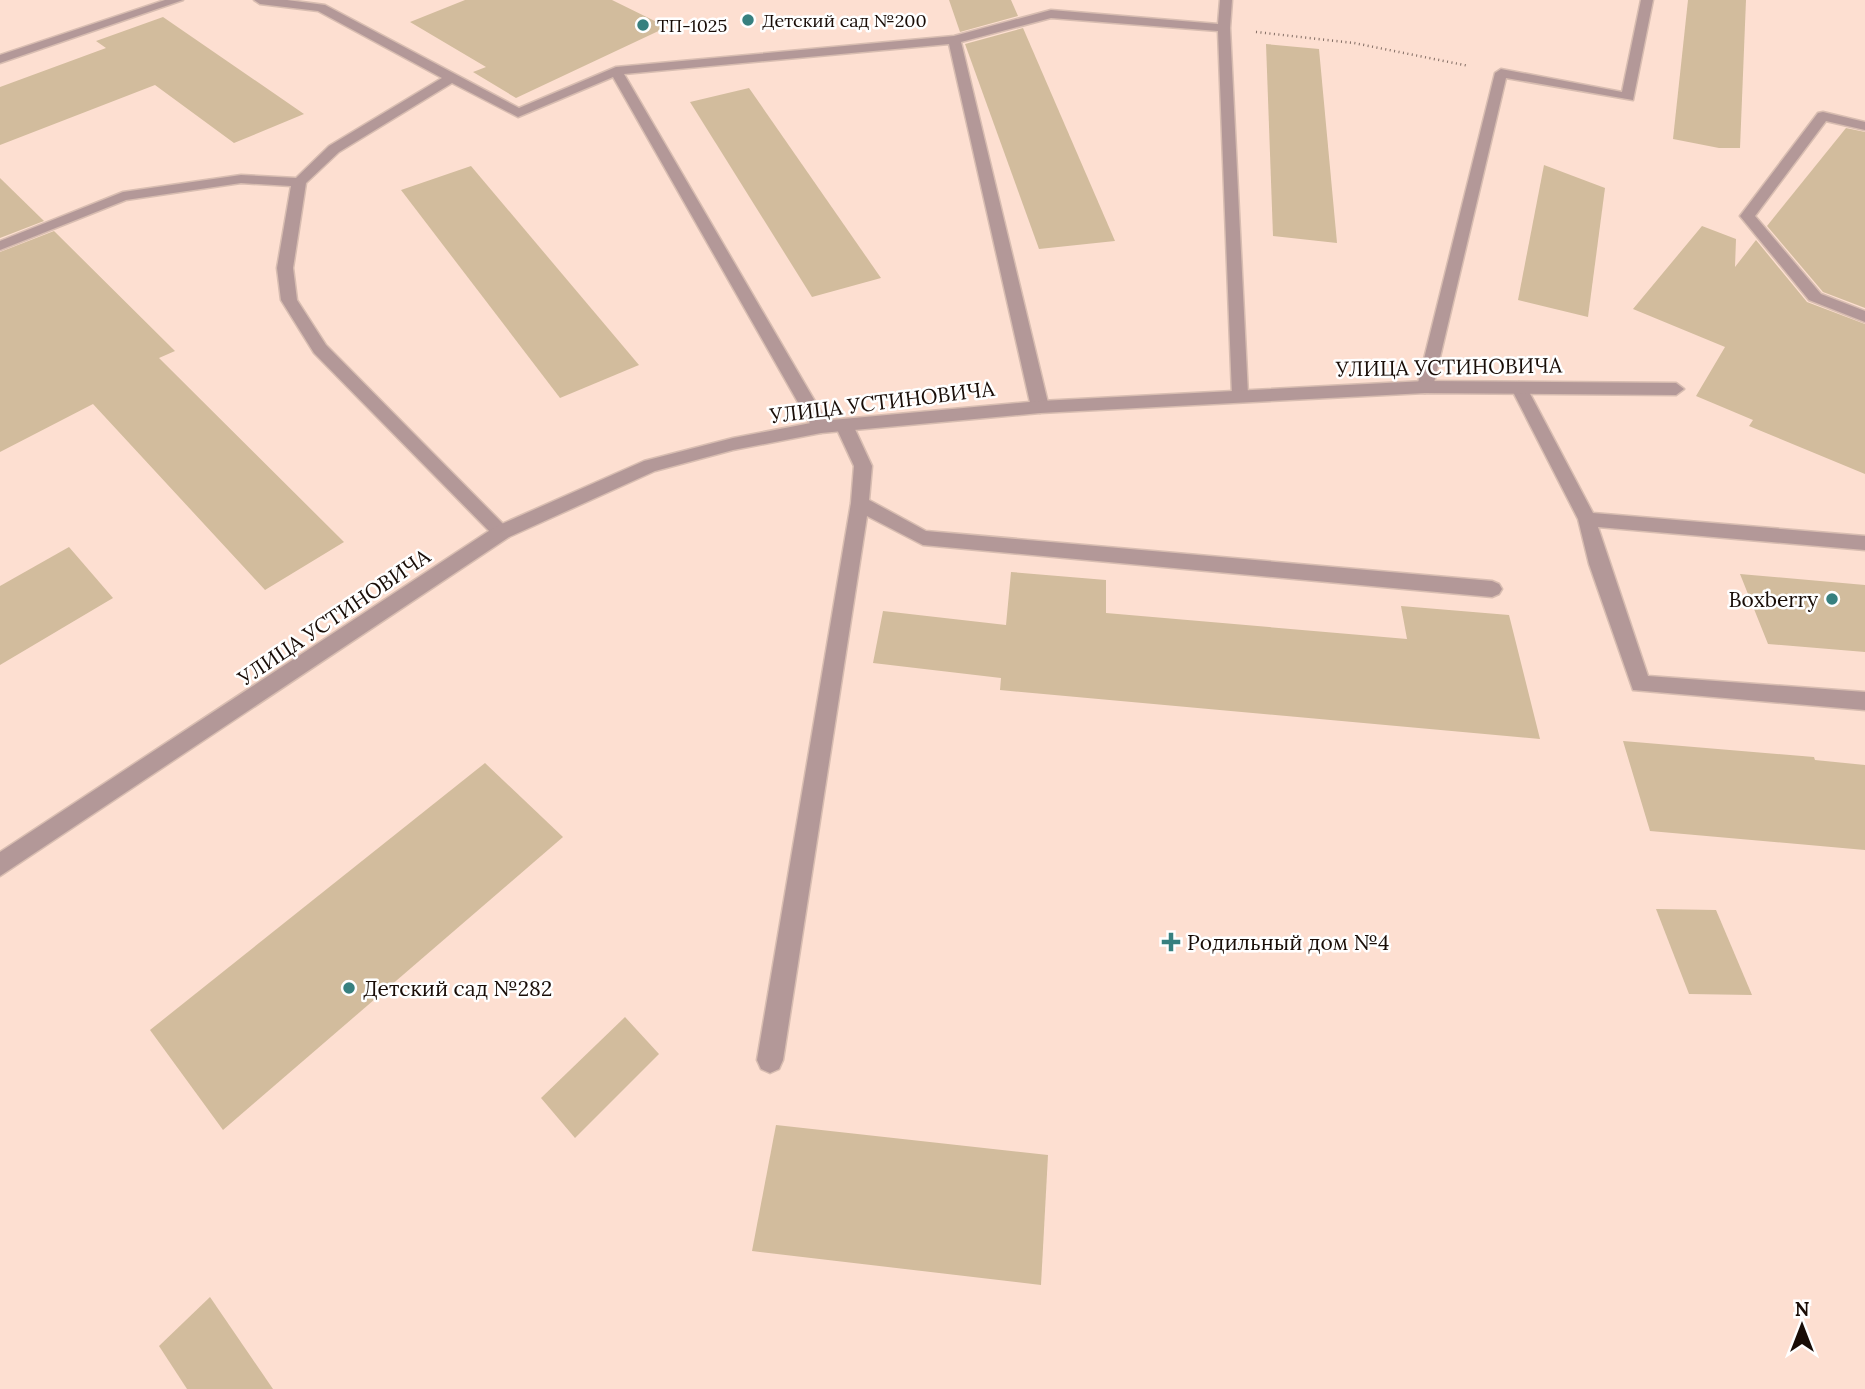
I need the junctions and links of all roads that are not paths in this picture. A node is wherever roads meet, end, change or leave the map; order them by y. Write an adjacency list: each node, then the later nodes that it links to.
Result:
1 (177, 0): 11 (street)
2 (260, 0): 7 (street)
3 (332, 0): 7 (street)
4 (1059, 0): 8 (street)
5 (1227, 0): 9 (street)
6 (1647, 0): 18 (street)
7 (321, 8): 13 (street)
8 (1051, 13): 9 (street); 10 (street)
9 (1224, 28): 21 (street)
10 (954, 40): 12 (street); 22 (street)
11 (0, 60)
12 (616, 71): 13 (street); 24 (street)
13 (452, 77): 15 (street)
14 (1865, 126): 17 (street)
15 (299, 182): 16 (street); 27 (street)
16 (0, 246)
17 (1865, 317)
18 (1425, 387): 19 (street, УЛИЦА УСТИНОВИЧА); 21 (street, УЛИЦА УСТИНОВИЧА)
19 (1519, 388): 20 (street, УЛИЦА УСТИНОВИЧА); 26 (street)
20 (1676, 388)
21 (1240, 396): 22 (street, УЛИЦА УСТИНОВИЧА)
22 (1040, 407): 23 (street, УЛИЦА УСТИНОВИЧА)
23 (844, 425): 24 (street, УЛИЦА УСТИНОВИЧА); 25 (street)
24 (821, 427): 27 (street, УЛИЦА УСТИНОВИЧА)
25 (860, 503): 29 (street); 32 (street)
26 (1587, 519): 28 (street); 30 (street)
27 (502, 531): 31 (street, УЛИЦА УСТИНОВИЧА)
28 (1865, 542)
29 (1492, 589)
30 (1865, 701)
31 (0, 866)
32 (770, 1060)

